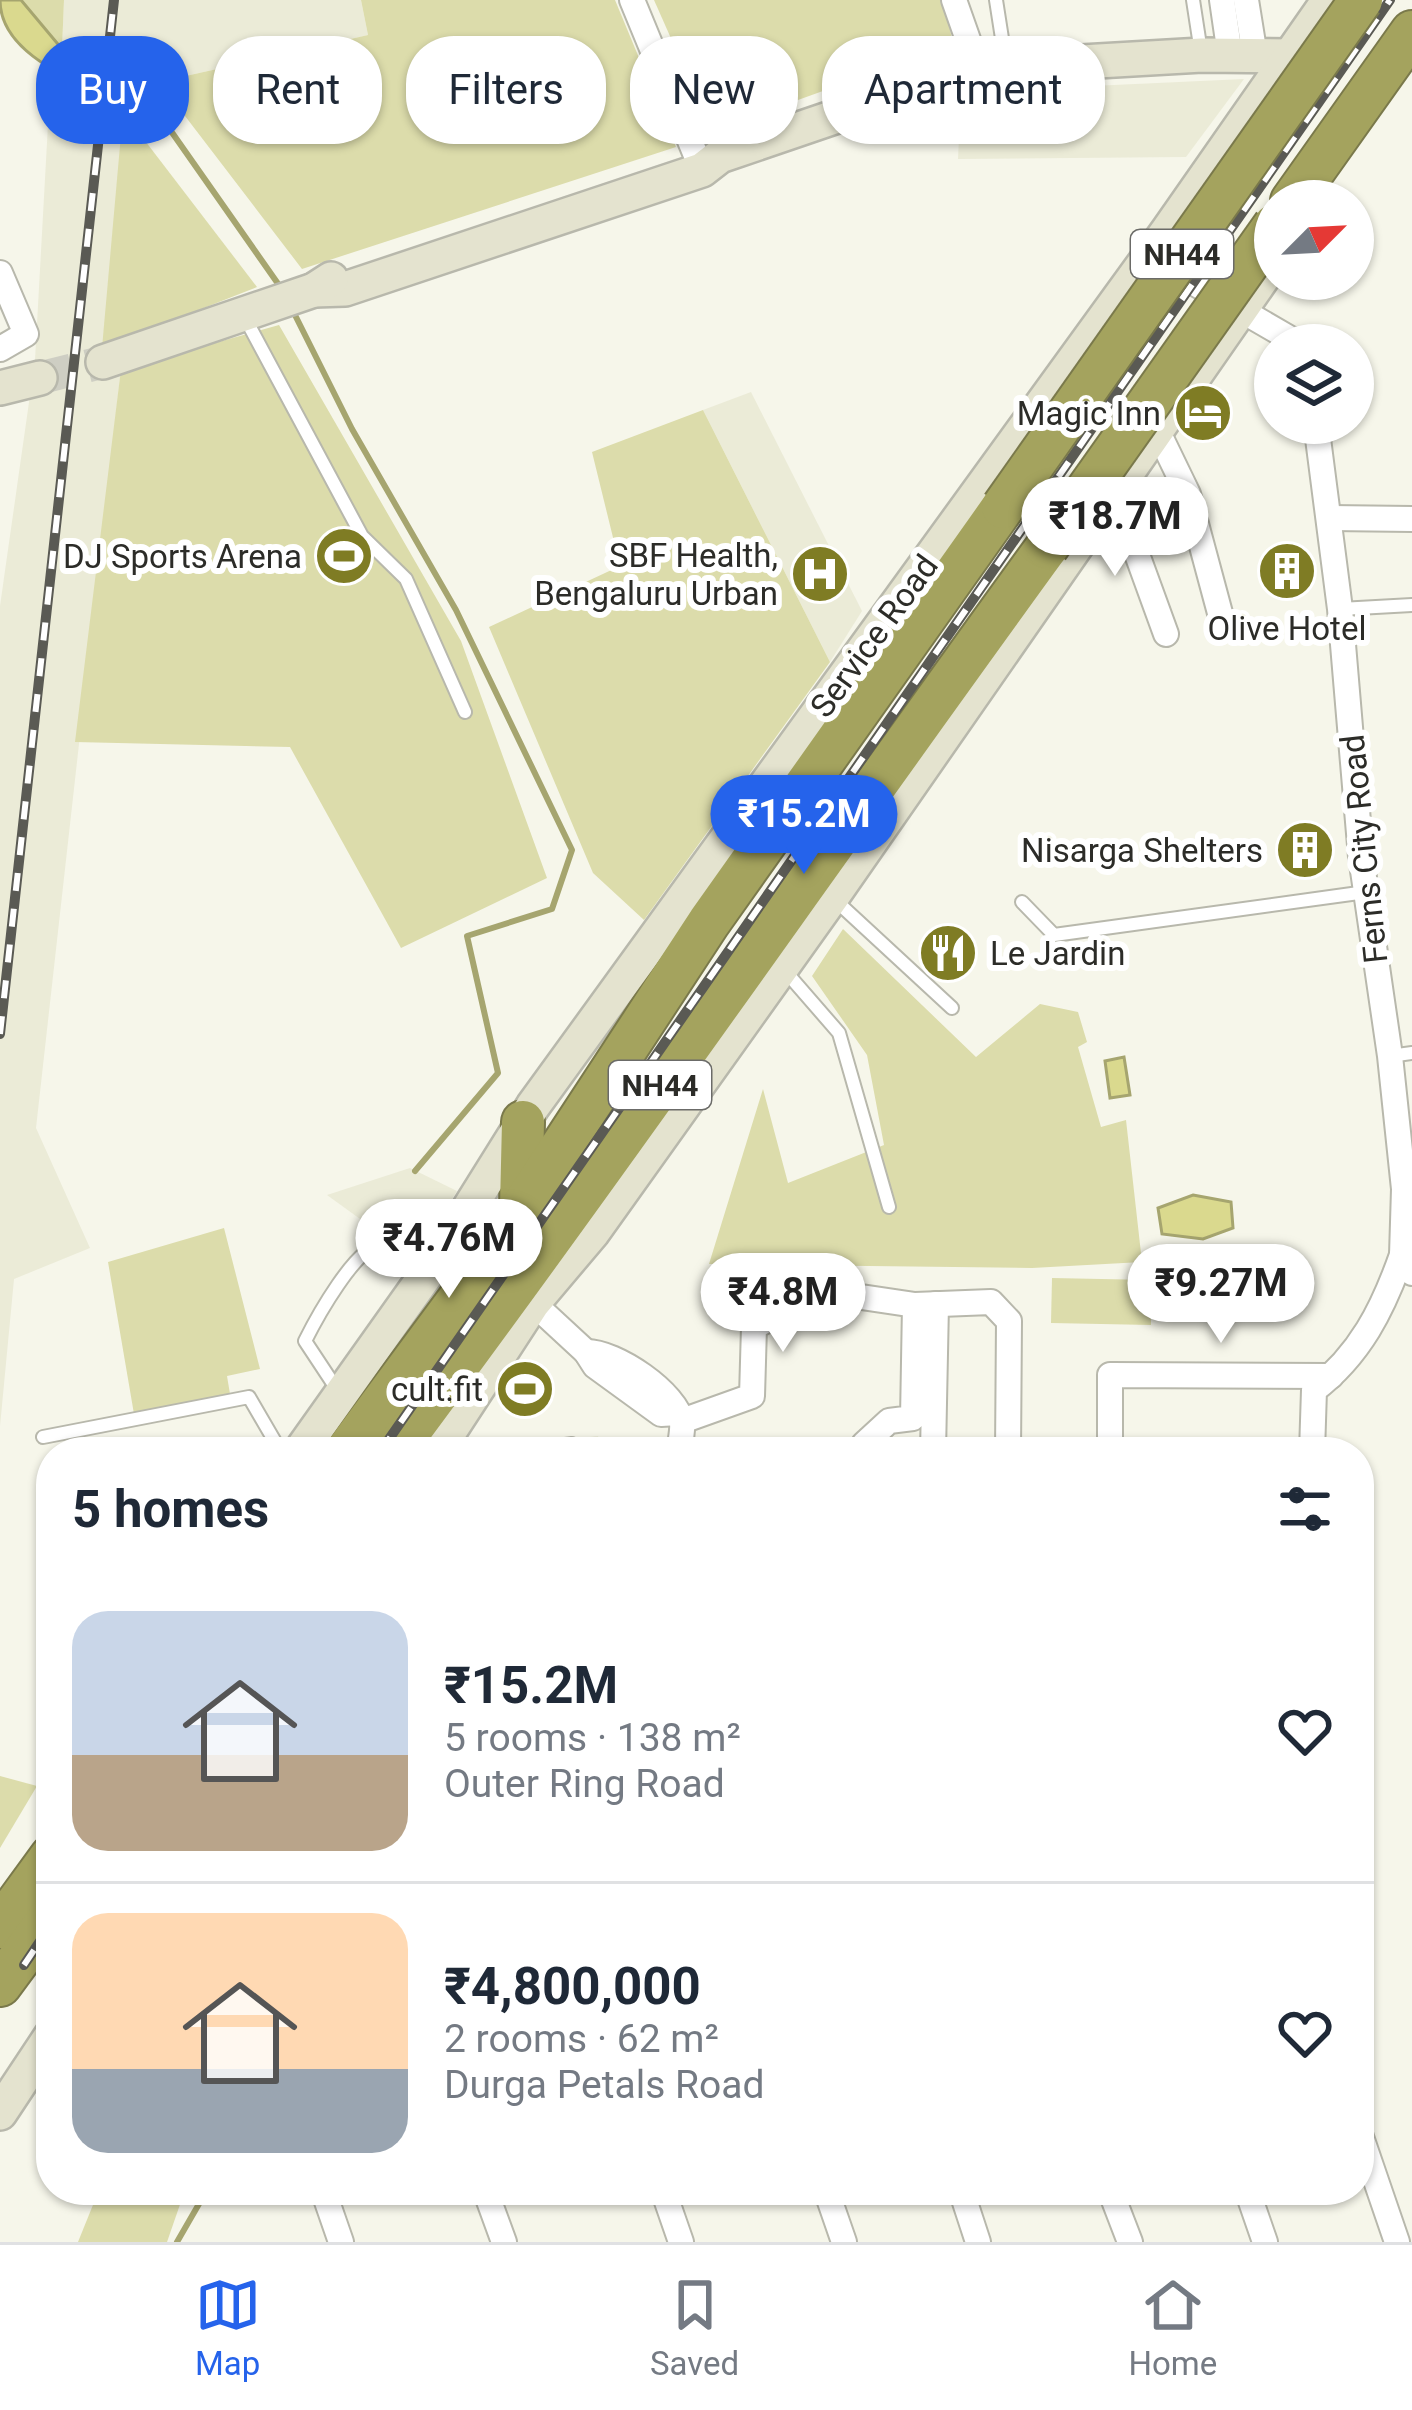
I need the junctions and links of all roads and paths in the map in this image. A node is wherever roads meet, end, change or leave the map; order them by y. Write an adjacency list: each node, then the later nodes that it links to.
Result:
1 (632, 0): 16 (street)
2 (954, 0): 9 (street)
3 (996, 0): 10 (lane)
4 (1193, 0): 11 (lane)
5 (1222, 0): 11 (street)
6 (1246, 0): 11 (street)
7 (1361, 0): 48 (highway, NH44, bridge)
8 (1317, 11): 12 (street, Service Road)
9 (974, 36)
10 (994, 36)
11 (1229, 56): 12 (street); 14 (street)
12 (1291, 56): 20 (street, Service Road)
13 (1410, 59): 17 (highway); 18 (street)
14 (1105, 62)
15 (822, 123): 16 (street)
16 (706, 160): 24 (street)
17 (1309, 180)
18 (1329, 180)
19 (1254, 255): 61 (highway, NH44, bridge)
20 (1149, 257): 23 (street); 46 (street, Service Road)
21 (0, 273): 26 (street)
22 (1254, 291): 23 (street)
23 (1242, 309): 25 (street); 30 (street)
24 (254, 311): 27 (street); 39 (lane)
25 (1267, 324)
26 (0, 349)
27 (103, 362)
28 (40, 378): 29 (street)
29 (0, 388)
30 (1158, 432): 32 (street); 37 (street)
31 (1319, 444): 33 (street, Ferns City Road)
32 (1112, 502): 38 (street); 41 (street)
33 (1330, 518): 34 (street); 36 (street, Ferns City Road)
34 (1412, 519)
35 (1412, 605): 36 (lane)
36 (1340, 609): 40 (street, Ferns City Road)
37 (1224, 628)
38 (1166, 634)
39 (465, 712)
40 (1366, 892): 42 (lane); 45 (street, Ferns City Road)
41 (832, 897): 43 (street); 44 (lane)
42 (1022, 902)
43 (781, 967): 49 (lane); 52 (street)
44 (952, 1008)
45 (1401, 1054): 47 (street, Ferns City Road)
46 (523, 1122): 48 (highway); 50 (street, Service Road)
47 (1408, 1188): 51 (street, Ferns City Road)
48 (521, 1207): 60 (highway, NH44)
49 (889, 1207)
50 (440, 1255): 55 (street, Service Road); 55 (lane)
51 (1407, 1264): 54 (street)
52 (532, 1303): 56 (street); 62 (street)
53 (926, 1305): 56 (street); 64 (street); 65 (street); 66 (street)
54 (1331, 1376): 67 (street); 68 (street)
55 (340, 1395): 59 (street, Service Road)
56 (680, 1417): 63 (street)
57 (43, 1437): 58 (lane)
58 (272, 1437)
59 (311, 1437)
60 (357, 1437)
61 (405, 1437)
62 (451, 1437)
63 (680, 1437)
64 (872, 1437)
65 (932, 1437)
66 (1008, 1437)
67 (1110, 1437)
68 (1312, 1437)
69 (36, 1878): 70 (highway)
70 (0, 1927)
71 (36, 1936): 72 (highway)
72 (0, 1985)
73 (36, 2059): 74 (street)
74 (0, 2113)
75 (1374, 2175): 90 (street)
76 (328, 2205): 83 (street)
77 (490, 2205): 84 (street)
78 (669, 2205): 85 (street)
79 (831, 2205): 86 (street)
80 (966, 2205): 87 (street)
81 (1116, 2205): 88 (street)
82 (1252, 2205): 89 (street)
83 (341, 2242)
84 (504, 2242)
85 (681, 2242)
86 (844, 2242)
87 (978, 2242)
88 (1130, 2242)
89 (1265, 2242)
90 (1397, 2242)

